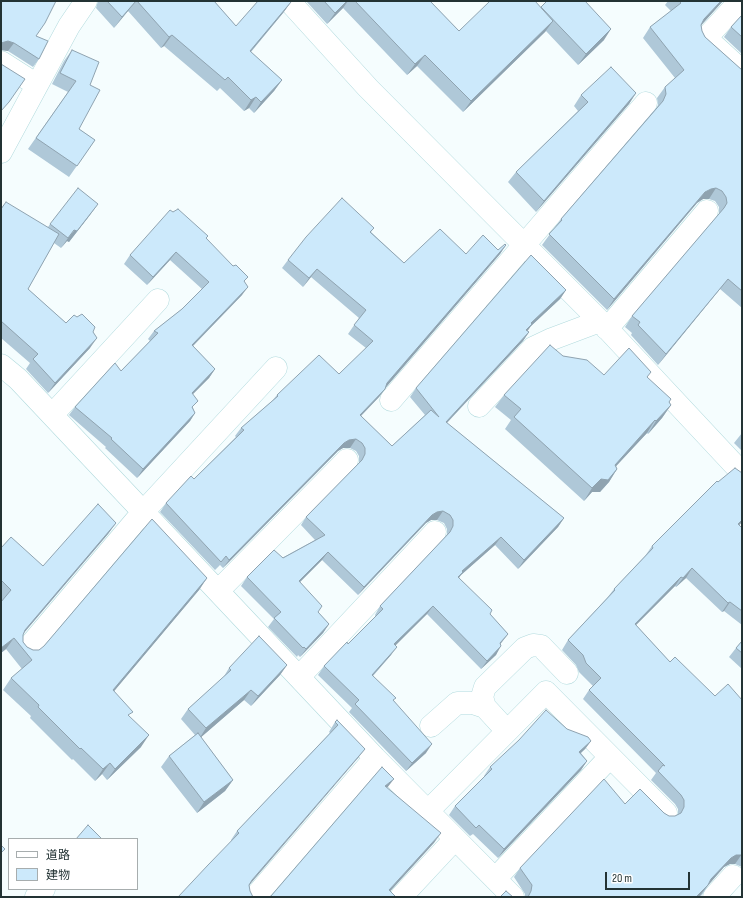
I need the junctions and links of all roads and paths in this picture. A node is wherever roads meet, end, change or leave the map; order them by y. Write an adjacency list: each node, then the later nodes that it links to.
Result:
1 (86, 1): 6 (street)
2 (289, 1): 10 (street)
3 (740, 1): 5 (street)
4 (1, 62): 6 (street)
5 (742, 71)
6 (37, 85): 8 (street)
7 (646, 103): 10 (street)
8 (1, 152)
9 (707, 211): 12 (street)
10 (524, 245): 12 (street); 15 (street)
11 (158, 300): 17 (street)
12 (603, 325): 16 (street); 19 (street)
13 (1, 365): 17 (street)
14 (276, 368): 20 (street)
15 (391, 400)
16 (480, 406)
17 (52, 415): 20 (street)
18 (347, 460): 22 (street)
19 (742, 473)
20 (143, 512): 22 (street); 23 (street)
21 (435, 532): 25 (street)
22 (218, 591): 25 (street)
23 (27, 649)
24 (567, 673): 26 (street)
25 (299, 677): 30 (street)
26 (485, 707): 27 (street); 28 (street)
27 (431, 726)
28 (507, 731): 29 (street); 31 (street)
29 (610, 756): 32 (street); 35 (street)
30 (375, 758): 31 (street); 36 (street)
31 (428, 811): 33 (street)
32 (666, 813)
33 (455, 839): 35 (street); 37 (street)
34 (733, 876): 39 (street)
35 (494, 879): 38 (street)
36 (255, 897)
37 (401, 897)
38 (512, 897)
39 (714, 897)

